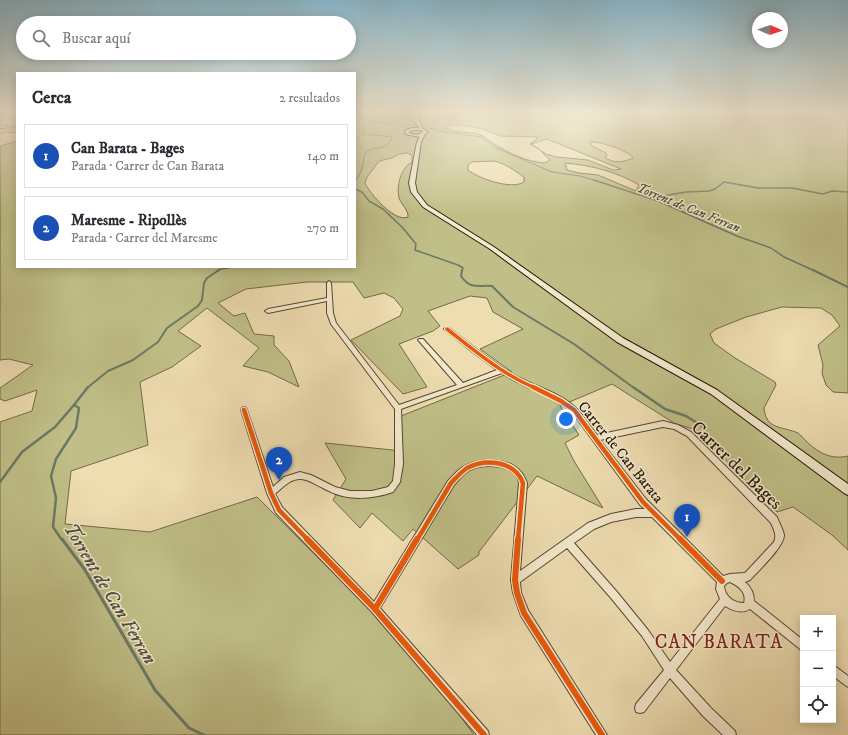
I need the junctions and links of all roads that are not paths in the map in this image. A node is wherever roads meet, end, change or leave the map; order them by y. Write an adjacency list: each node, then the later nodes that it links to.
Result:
1 (418, 145): 12 (main road)
2 (329, 283): 3 (street)
3 (330, 299): 4 (street); 9 (street)
4 (268, 311)
5 (447, 329): 7 (street, Carrer de Can Barata)
6 (421, 340): 8 (street)
7 (502, 372): 8 (street); 11 (street, Carrer de Can Barata)
8 (462, 386): 9 (street)
9 (398, 408): 13 (street)
10 (244, 410): 13 (street)
11 (595, 438): 14 (street, Carrer de Can Barata); 16 (street, Carrer del Bages)
12 (848, 490)
13 (271, 493): 20 (street)
14 (654, 513): 15 (street); 16 (street, Carrer de Can Barata)
15 (568, 542): 17 (street); 22 (street)
16 (726, 579): 18 (street); 19 (street)
17 (515, 580): 20 (street); 27 (street)
18 (725, 599): 19 (street); 22 (street)
19 (749, 603): 21 (street)
20 (375, 609): 26 (street)
21 (800, 644)
22 (670, 671): 25 (street); 28 (street)
23 (836, 672): 24 (street)
24 (848, 682)
25 (640, 708)
26 (484, 735)
27 (602, 735)
28 (731, 735)

